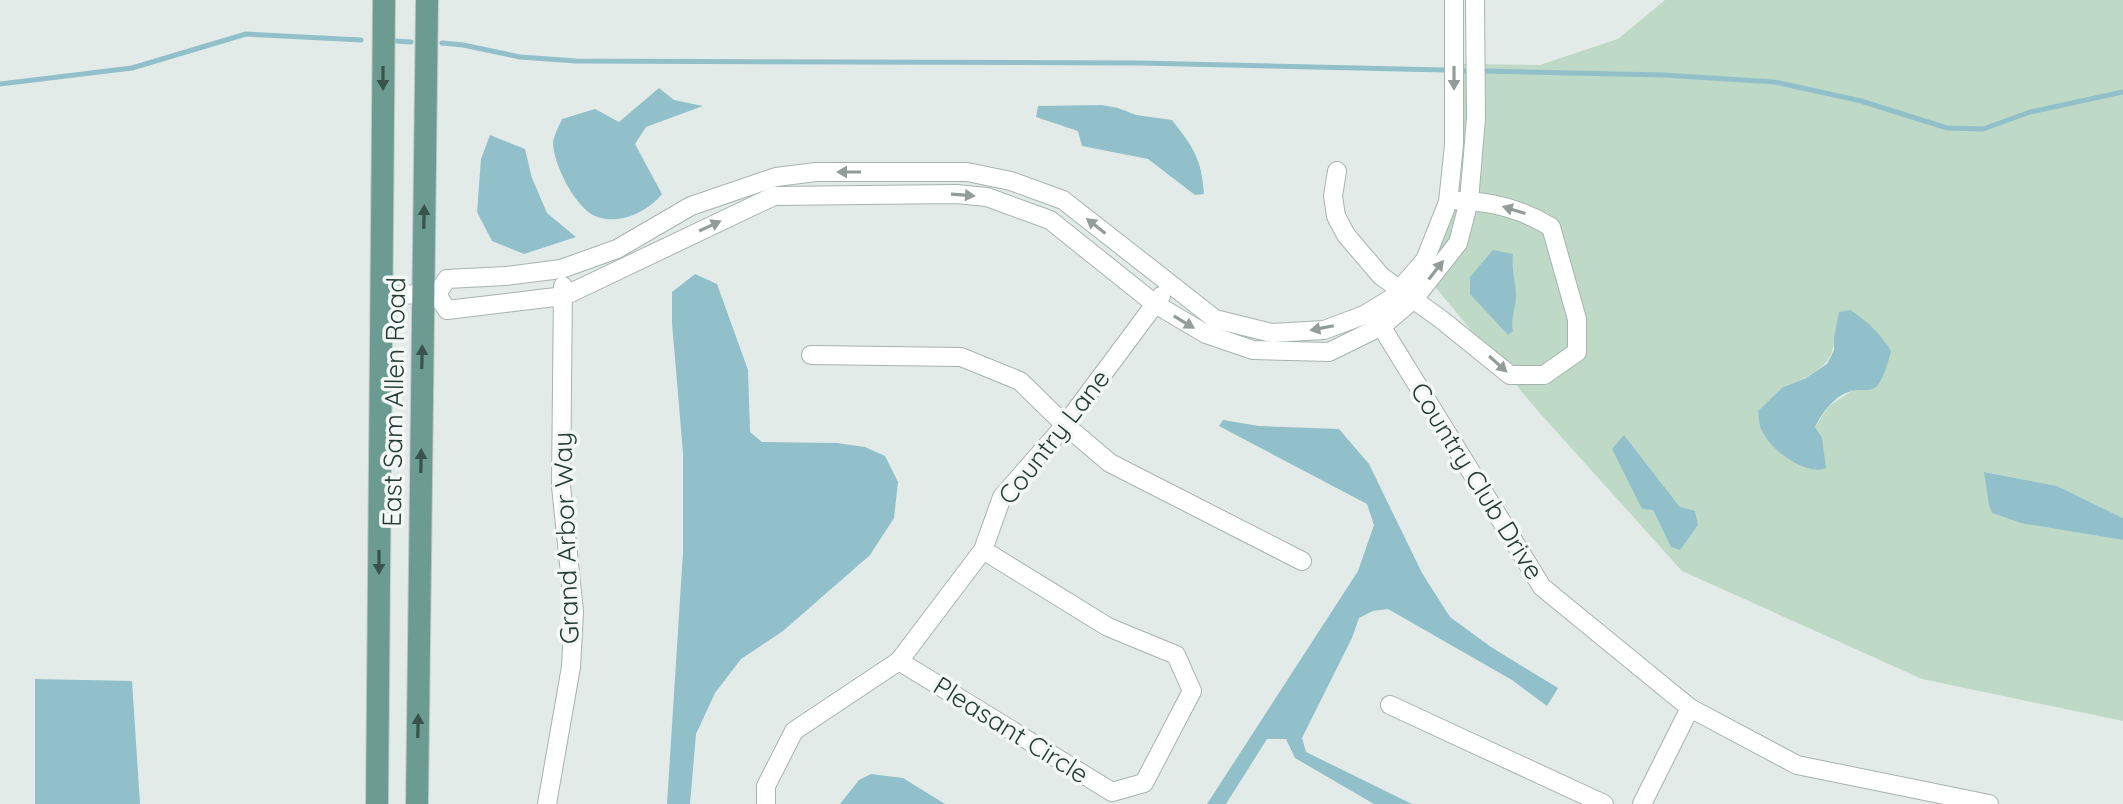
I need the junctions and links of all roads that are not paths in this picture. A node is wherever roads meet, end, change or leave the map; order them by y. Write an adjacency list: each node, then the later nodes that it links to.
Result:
1 (384, 0): 20 (main road, one-way to 20)
2 (427, 0): 18 (main road, East Sam Allen Road, one-way to 2)
3 (1454, 0): 6 (street, one-way to 6)
4 (1475, 0): 5 (street)
5 (1476, 118): 6 (street); 10 (street)
6 (1454, 120): 11 (street)
7 (1337, 171): 19 (street)
8 (891, 172): 9 (street); 12 (street, one-way to 12); 17 (street, one-way to 8)
9 (890, 195): 13 (street, one-way to 9); 23 (street, one-way to 23)
10 (1469, 201): 11 (street); 19 (street, one-way to 10); 19 (street, one-way to 10)
11 (1448, 202): 19 (street)
12 (648, 231): 13 (street); 14 (street)
13 (659, 249): 14 (street)
14 (621, 257): 15 (street); 21 (street)
15 (561, 269): 16 (street); 21 (street, Grand Arbor Way)
16 (506, 276): 18 (street); 22 (street)
17 (1170, 285): 23 (street, Country Lane); 24 (street, one-way to 17)
18 (430, 294): 20 (street); 22 (street); 33 (main road, East Sam Allen Road, one-way to 18)
19 (1407, 294): 24 (street)
20 (381, 295): 32 (main road, one-way to 32)
21 (564, 296): 22 (street); 34 (street, Grand Arbor Way)
22 (509, 302)
23 (1155, 304): 24 (street, one-way to 24); 26 (street, Country Lane)
24 (1376, 319): 31 (street, Country Club Drive)
25 (811, 355): 26 (street)
26 (1065, 425): 27 (street, Country Lane); 28 (street)
27 (983, 550): 29 (street, Country Lane); 29 (street, Pleasant Circle)
28 (1302, 561)
29 (899, 661): 35 (street, Country Lane)
30 (1390, 705): 36 (street)
31 (1690, 708): 37 (street); 38 (street, Country Club Drive)
32 (377, 804)
33 (417, 804)
34 (547, 804)
35 (766, 804)
36 (1604, 804)
37 (1642, 804)
38 (1989, 804)

